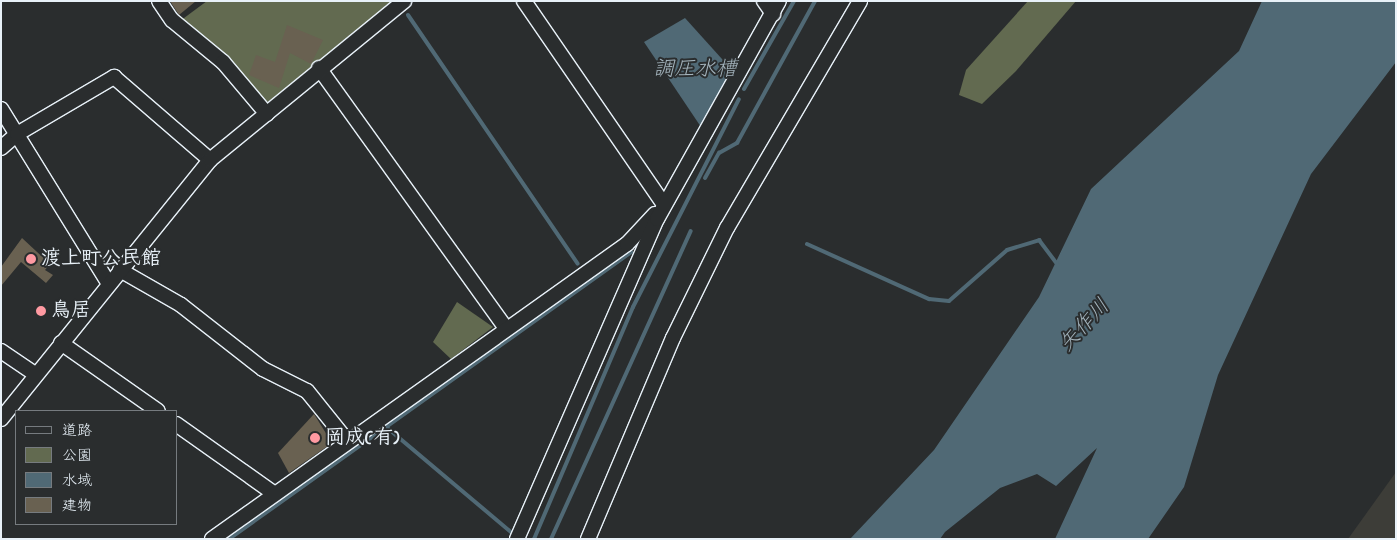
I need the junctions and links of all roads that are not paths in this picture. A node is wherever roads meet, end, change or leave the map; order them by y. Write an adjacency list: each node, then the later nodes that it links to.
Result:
1 (159, 1): 9 (street)
2 (524, 1): 13 (street)
3 (764, 1): 6 (street)
4 (860, 1): 27 (street)
5 (400, 2): 7 (street)
6 (776, 8): 13 (street)
7 (319, 68): 9 (street); 16 (street)
8 (1, 109): 10 (street)
9 (267, 114): 12 (street)
10 (17, 134): 11 (street); 12 (street); 15 (street)
11 (1, 148)
12 (210, 160): 14 (street)
13 (664, 205): 16 (street); 26 (street)
14 (120, 270): 15 (street); 23 (street)
15 (108, 284): 17 (street)
16 (506, 328): 23 (street)
17 (61, 343): 19 (street); 20 (street)
18 (1, 351): 19 (street)
19 (35, 374): 21 (street)
20 (157, 410)
21 (1, 419)
22 (178, 425): 24 (street)
23 (348, 442): 24 (street)
24 (275, 494): 25 (street)
25 (212, 539)
26 (517, 539)
27 (588, 539)

